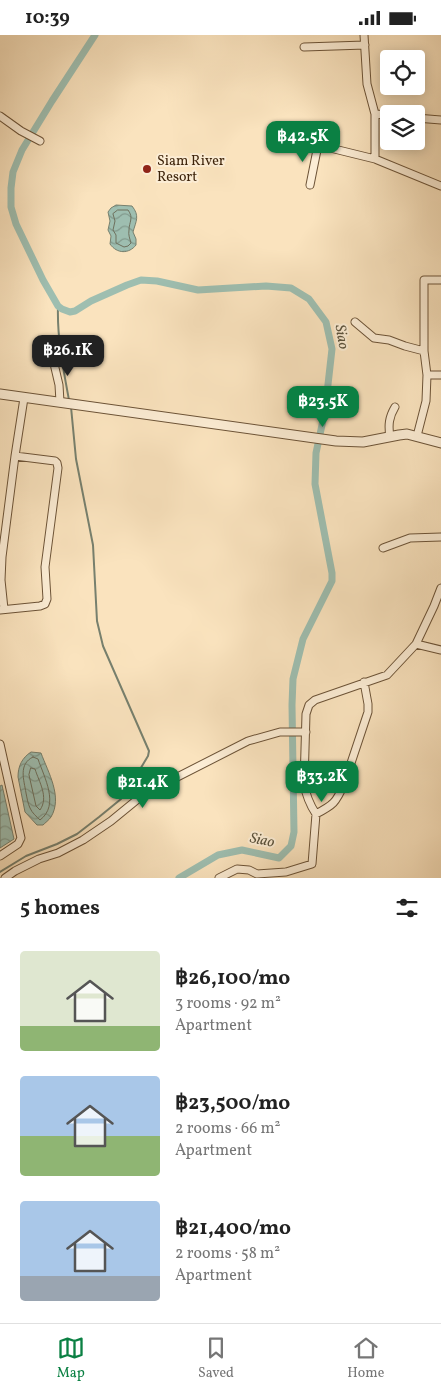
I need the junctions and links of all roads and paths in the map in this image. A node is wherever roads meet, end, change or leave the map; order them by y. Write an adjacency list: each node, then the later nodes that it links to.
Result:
1 (364, 35): 2 (street)
2 (365, 45): 3 (street); 4 (street)
3 (304, 47)
4 (375, 114): 5 (street); 12 (street)
5 (380, 114)
6 (0, 115): 10 (street)
7 (425, 119): 8 (street)
8 (441, 120)
9 (284, 140): 11 (street)
10 (40, 141)
11 (318, 145): 12 (street); 13 (street)
12 (374, 159): 14 (street)
13 (310, 185)
14 (441, 186)
15 (441, 280): 17 (street)
16 (355, 322): 17 (street)
17 (424, 351): 19 (street)
18 (52, 355): 23 (street)
19 (427, 375): 20 (street); 25 (street)
20 (441, 375)
21 (0, 394): 22 (street)
22 (24, 397): 23 (street); 28 (street)
23 (63, 403): 26 (street)
24 (395, 407): 26 (street)
25 (417, 436): 26 (street); 27 (street)
26 (390, 437)
27 (441, 443)
28 (15, 456): 32 (street); 32 (street)
29 (441, 537): 30 (street)
30 (383, 547)
31 (441, 587): 33 (street)
32 (2, 610)
33 (416, 644): 34 (street); 35 (street)
34 (441, 650)
35 (364, 682): 36 (street); 40 (street)
36 (304, 732): 40 (street); 42 (street)
37 (0, 744): 38 (street)
38 (7, 775): 39 (street); 41 (street)
39 (0, 779)
40 (316, 814): 43 (street)
41 (0, 856)
42 (5, 878)
43 (219, 878)

